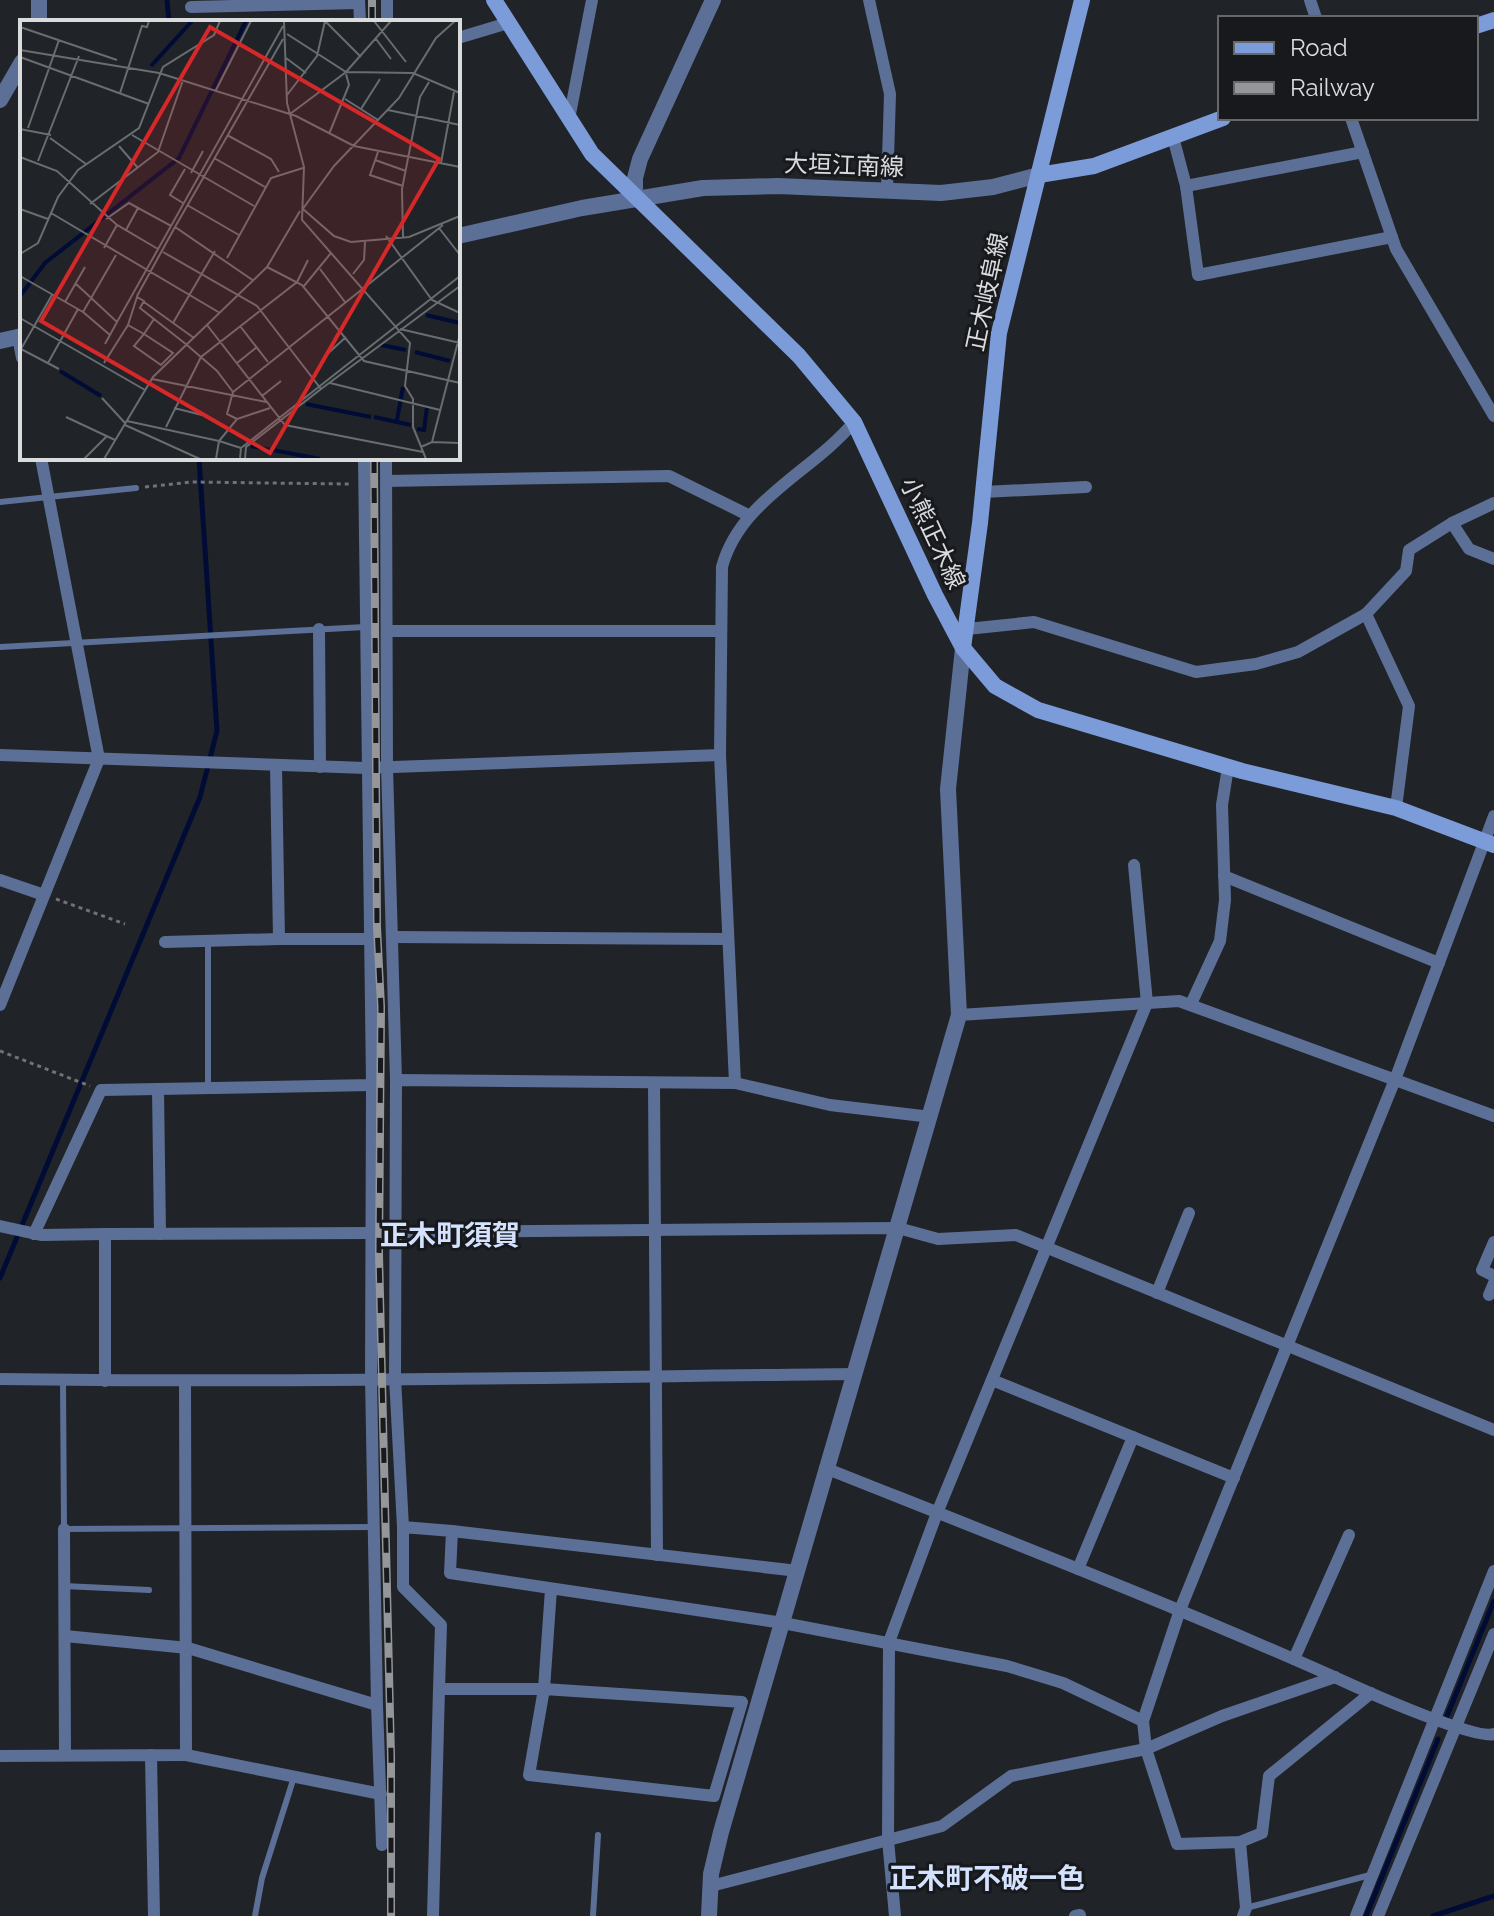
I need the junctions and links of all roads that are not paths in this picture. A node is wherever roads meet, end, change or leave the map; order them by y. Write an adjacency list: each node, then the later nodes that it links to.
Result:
1 (494, 0): 8 (main road, 小熊正木線)
2 (592, 0): 14 (street)
3 (713, 0): 20 (street)
4 (869, 0): 19 (street)
5 (1082, 0): 17 (main road, 正木岐阜線)
6 (359, 1): 7 (street)
7 (190, 3)
8 (508, 23): 9 (street); 14 (main road, 小熊正木線)
9 (460, 37)
10 (20, 65): 11 (street)
11 (0, 100)
12 (1218, 120): 15 (main road, 大垣江南線)
13 (1352, 120): 16 (street)
14 (569, 122): 20 (main road, 小熊正木線)
15 (1173, 137): 17 (main road, 大垣江南線); 18 (street)
16 (1363, 152): 18 (street); 22 (street)
17 (1039, 175): 19 (street, 大垣江南線); 33 (main road, 正木岐阜線)
18 (1186, 186): 22 (street)
19 (887, 190): 20 (street, 大垣江南線)
20 (635, 199): 21 (street, 大垣江南線); 26 (main road, 小熊正木線)
21 (460, 236)
22 (1392, 237): 25 (street)
23 (20, 336): 24 (street)
24 (0, 341)
25 (1494, 416)
26 (854, 422): 37 (street); 48 (main road, 小熊正木線)
27 (41, 460): 34 (street)
28 (364, 460): 41 (street)
29 (386, 460): 30 (street)
30 (386, 481): 37 (street); 44 (street)
31 (1086, 487): 33 (street)
32 (136, 488): 34 (lane)
33 (983, 492): 43 (main road, 正木岐阜線)
34 (48, 497): 35 (lane); 46 (street)
35 (0, 502)
36 (1494, 503): 38 (street)
37 (748, 515): 45 (street)
38 (1452, 523): 39 (street); 40 (street)
39 (1494, 559)
40 (1366, 614): 43 (street); 57 (street)
41 (365, 627): 42 (lane); 56 (street)
42 (319, 629): 46 (lane); 53 (street)
43 (967, 629): 48 (main road, 正木岐阜線)
44 (387, 631): 45 (street); 54 (street)
45 (721, 631): 50 (street)
46 (76, 641): 47 (lane); 51 (street)
47 (0, 647)
48 (963, 648): 55 (main road, 小熊正木線); 74 (street)
49 (0, 755): 51 (street)
50 (720, 755): 54 (street); 67 (street)
51 (99, 759): 52 (street); 63 (street)
52 (276, 766): 53 (street); 65 (street)
53 (320, 767): 56 (street)
54 (387, 767): 56 (street); 64 (street)
55 (1228, 767): 57 (main road, 小熊正木線); 61 (street)
56 (366, 768): 66 (street)
57 (1396, 808): 59 (main road, 小熊正木線)
58 (1494, 816): 59 (street)
59 (1489, 842): 70 (street)
60 (1134, 865): 71 (street)
61 (1224, 876): 70 (street); 72 (street)
62 (0, 880): 63 (street)
63 (44, 895): 73 (street)
64 (392, 937): 67 (street); 76 (street)
65 (279, 939): 66 (street); 68 (street)
66 (369, 939): 79 (street)
67 (728, 939): 78 (street)
68 (208, 941): 69 (street); 80 (lane)
69 (165, 942)
70 (1439, 963): 75 (street)
71 (1147, 1003): 72 (street); 74 (street); 94 (street)
72 (1191, 1004): 75 (street)
73 (0, 1005)
74 (959, 1015): 83 (street)
75 (1396, 1077): 82 (street); 97 (street)
76 (396, 1080): 77 (street); 101 (street)
77 (654, 1083): 78 (street); 87 (street)
78 (735, 1083): 83 (street)
79 (372, 1085): 80 (street); 89 (street)
80 (208, 1088): 81 (street)
81 (158, 1089): 90 (street); 92 (street)
82 (1494, 1116)
83 (931, 1117): 86 (street)
84 (1189, 1213): 96 (street)
85 (0, 1226): 90 (street)
86 (898, 1228): 87 (street); 94 (street); 98 (street)
87 (653, 1230): 88 (street); 99 (street)
88 (406, 1232)
89 (372, 1233): 92 (street); 100 (street)
90 (34, 1234): 91 (street)
91 (105, 1234): 92 (street); 105 (street)
92 (160, 1234)
93 (1494, 1242): 95 (street)
94 (1048, 1246): 96 (street); 104 (street)
95 (1494, 1276)
96 (1157, 1293): 97 (street)
97 (1287, 1347): 107 (street); 110 (street)
98 (856, 1374): 99 (street); 109 (street)
99 (655, 1376): 101 (street); 118 (street)
100 (371, 1378): 101 (street); 106 (street); 112 (street)
101 (395, 1378): 113 (street)
102 (0, 1379): 103 (street)
103 (63, 1380): 105 (street); 114 (lane)
104 (992, 1380): 108 (street); 111 (street)
105 (105, 1381): 106 (street)
106 (185, 1382): 115 (street)
107 (1494, 1430)
108 (1133, 1437): 110 (street); 119 (street)
109 (825, 1468): 111 (street); 120 (street)
110 (1234, 1478): 125 (street)
111 (937, 1513): 119 (street); 129 (street)
112 (373, 1527): 115 (lane); 136 (street)
113 (403, 1527): 116 (street); 133 (street)
114 (64, 1529): 115 (lane); 122 (street)
115 (188, 1529): 130 (street)
116 (452, 1531): 118 (street); 123 (street)
117 (1349, 1535): 131 (street)
118 (657, 1555): 120 (street)
119 (1078, 1569): 125 (street)
120 (798, 1571): 126 (street)
121 (1494, 1571): 137 (street)
122 (64, 1586): 124 (lane); 128 (street)
123 (551, 1589): 126 (street); 134 (street)
124 (149, 1590)
125 (1180, 1610): 131 (street); 138 (street)
126 (783, 1623): 129 (street); 153 (street)
127 (1494, 1634): 139 (street)
128 (65, 1636): 130 (street); 142 (street)
129 (889, 1642): 138 (street); 149 (street)
130 (188, 1648): 136 (street); 144 (street)
131 (1294, 1659): 132 (street)
132 (1335, 1677): 135 (street); 141 (street)
133 (439, 1689): 134 (street); 157 (street)
134 (544, 1689): 134 (street)
135 (1371, 1693): 137 (street); 150 (street)
136 (377, 1705): 147 (street)
137 (1436, 1718): 139 (street); 152 (street)
138 (1143, 1721): 141 (street)
139 (1456, 1727): 140 (street); 162 (street)
140 (1494, 1734)
141 (1146, 1749): 149 (street); 150 (street)
142 (65, 1755): 143 (street); 145 (street)
143 (151, 1755): 144 (street); 155 (street)
144 (186, 1755): 146 (street)
145 (0, 1756)
146 (294, 1776): 147 (street); 156 (lane)
147 (381, 1794): 151 (street)
148 (598, 1835): 158 (lane)
149 (888, 1840): 153 (street); 160 (street)
150 (1240, 1842): 154 (street)
151 (382, 1845)
152 (1372, 1875): 154 (lane); 161 (street)
153 (711, 1886): 159 (street)
154 (1245, 1912)
155 (154, 1916)
156 (255, 1916)
157 (433, 1916)
158 (593, 1916)
159 (709, 1916)
160 (895, 1916)
161 (1356, 1916)
162 (1378, 1916)

